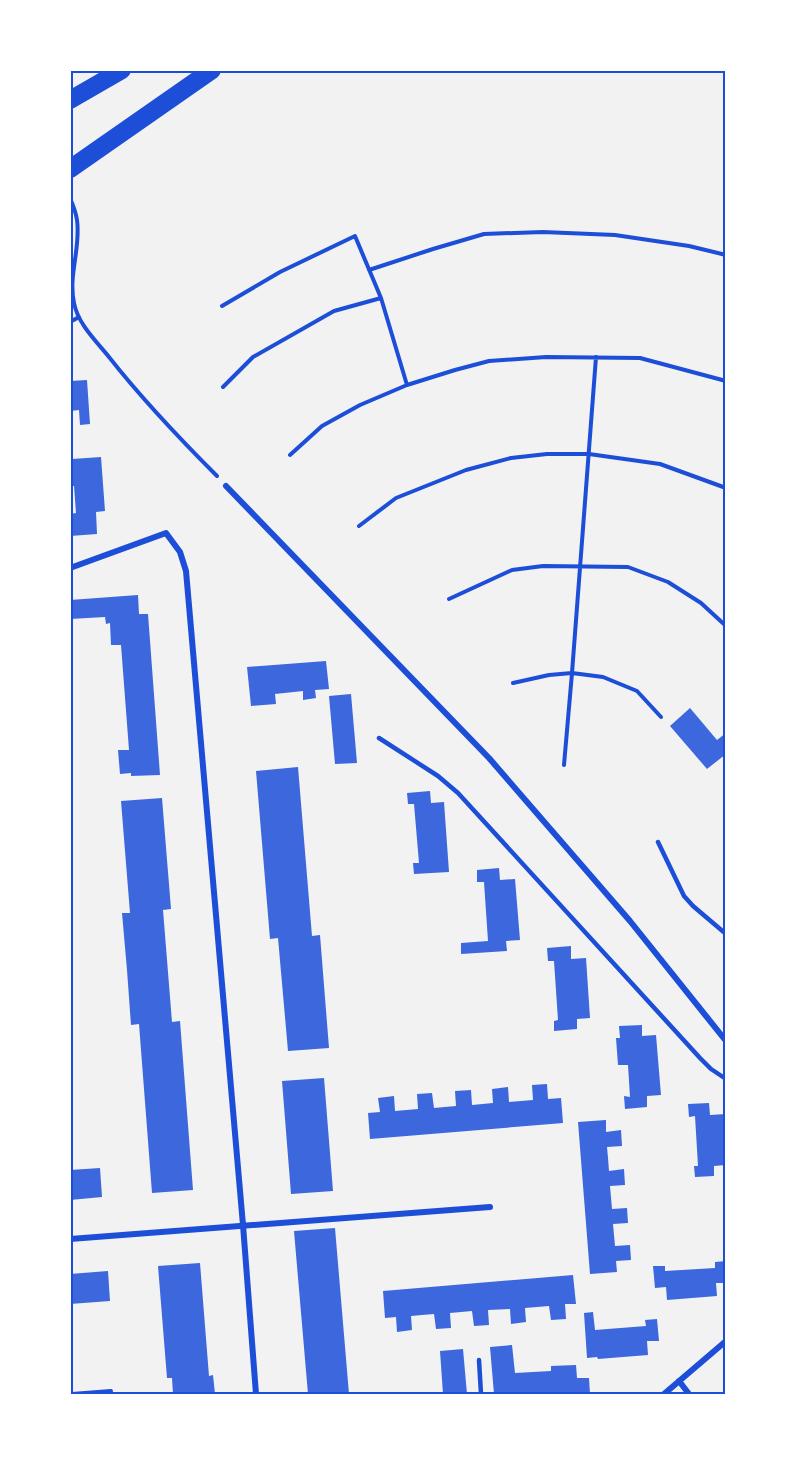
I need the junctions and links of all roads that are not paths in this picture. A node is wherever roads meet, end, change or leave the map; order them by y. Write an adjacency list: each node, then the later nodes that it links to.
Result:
1 (122, 70): 3 (highway)
2 (212, 70): 4 (highway)
3 (70, 100)
4 (70, 169)
5 (226, 486): 10 (street)
6 (70, 568): 13 (street)
7 (379, 738): 11 (lane)
8 (657, 842): 9 (lane)
9 (726, 934)
10 (726, 1041)
11 (726, 1079)
12 (490, 1207): 13 (street)
13 (243, 1225): 14 (street); 18 (street)
14 (70, 1239)
15 (726, 1341): 17 (street)
16 (479, 1360): 19 (lane)
17 (680, 1381): 20 (street); 21 (street)
18 (256, 1395)
19 (481, 1395)
20 (664, 1395)
21 (689, 1395)

